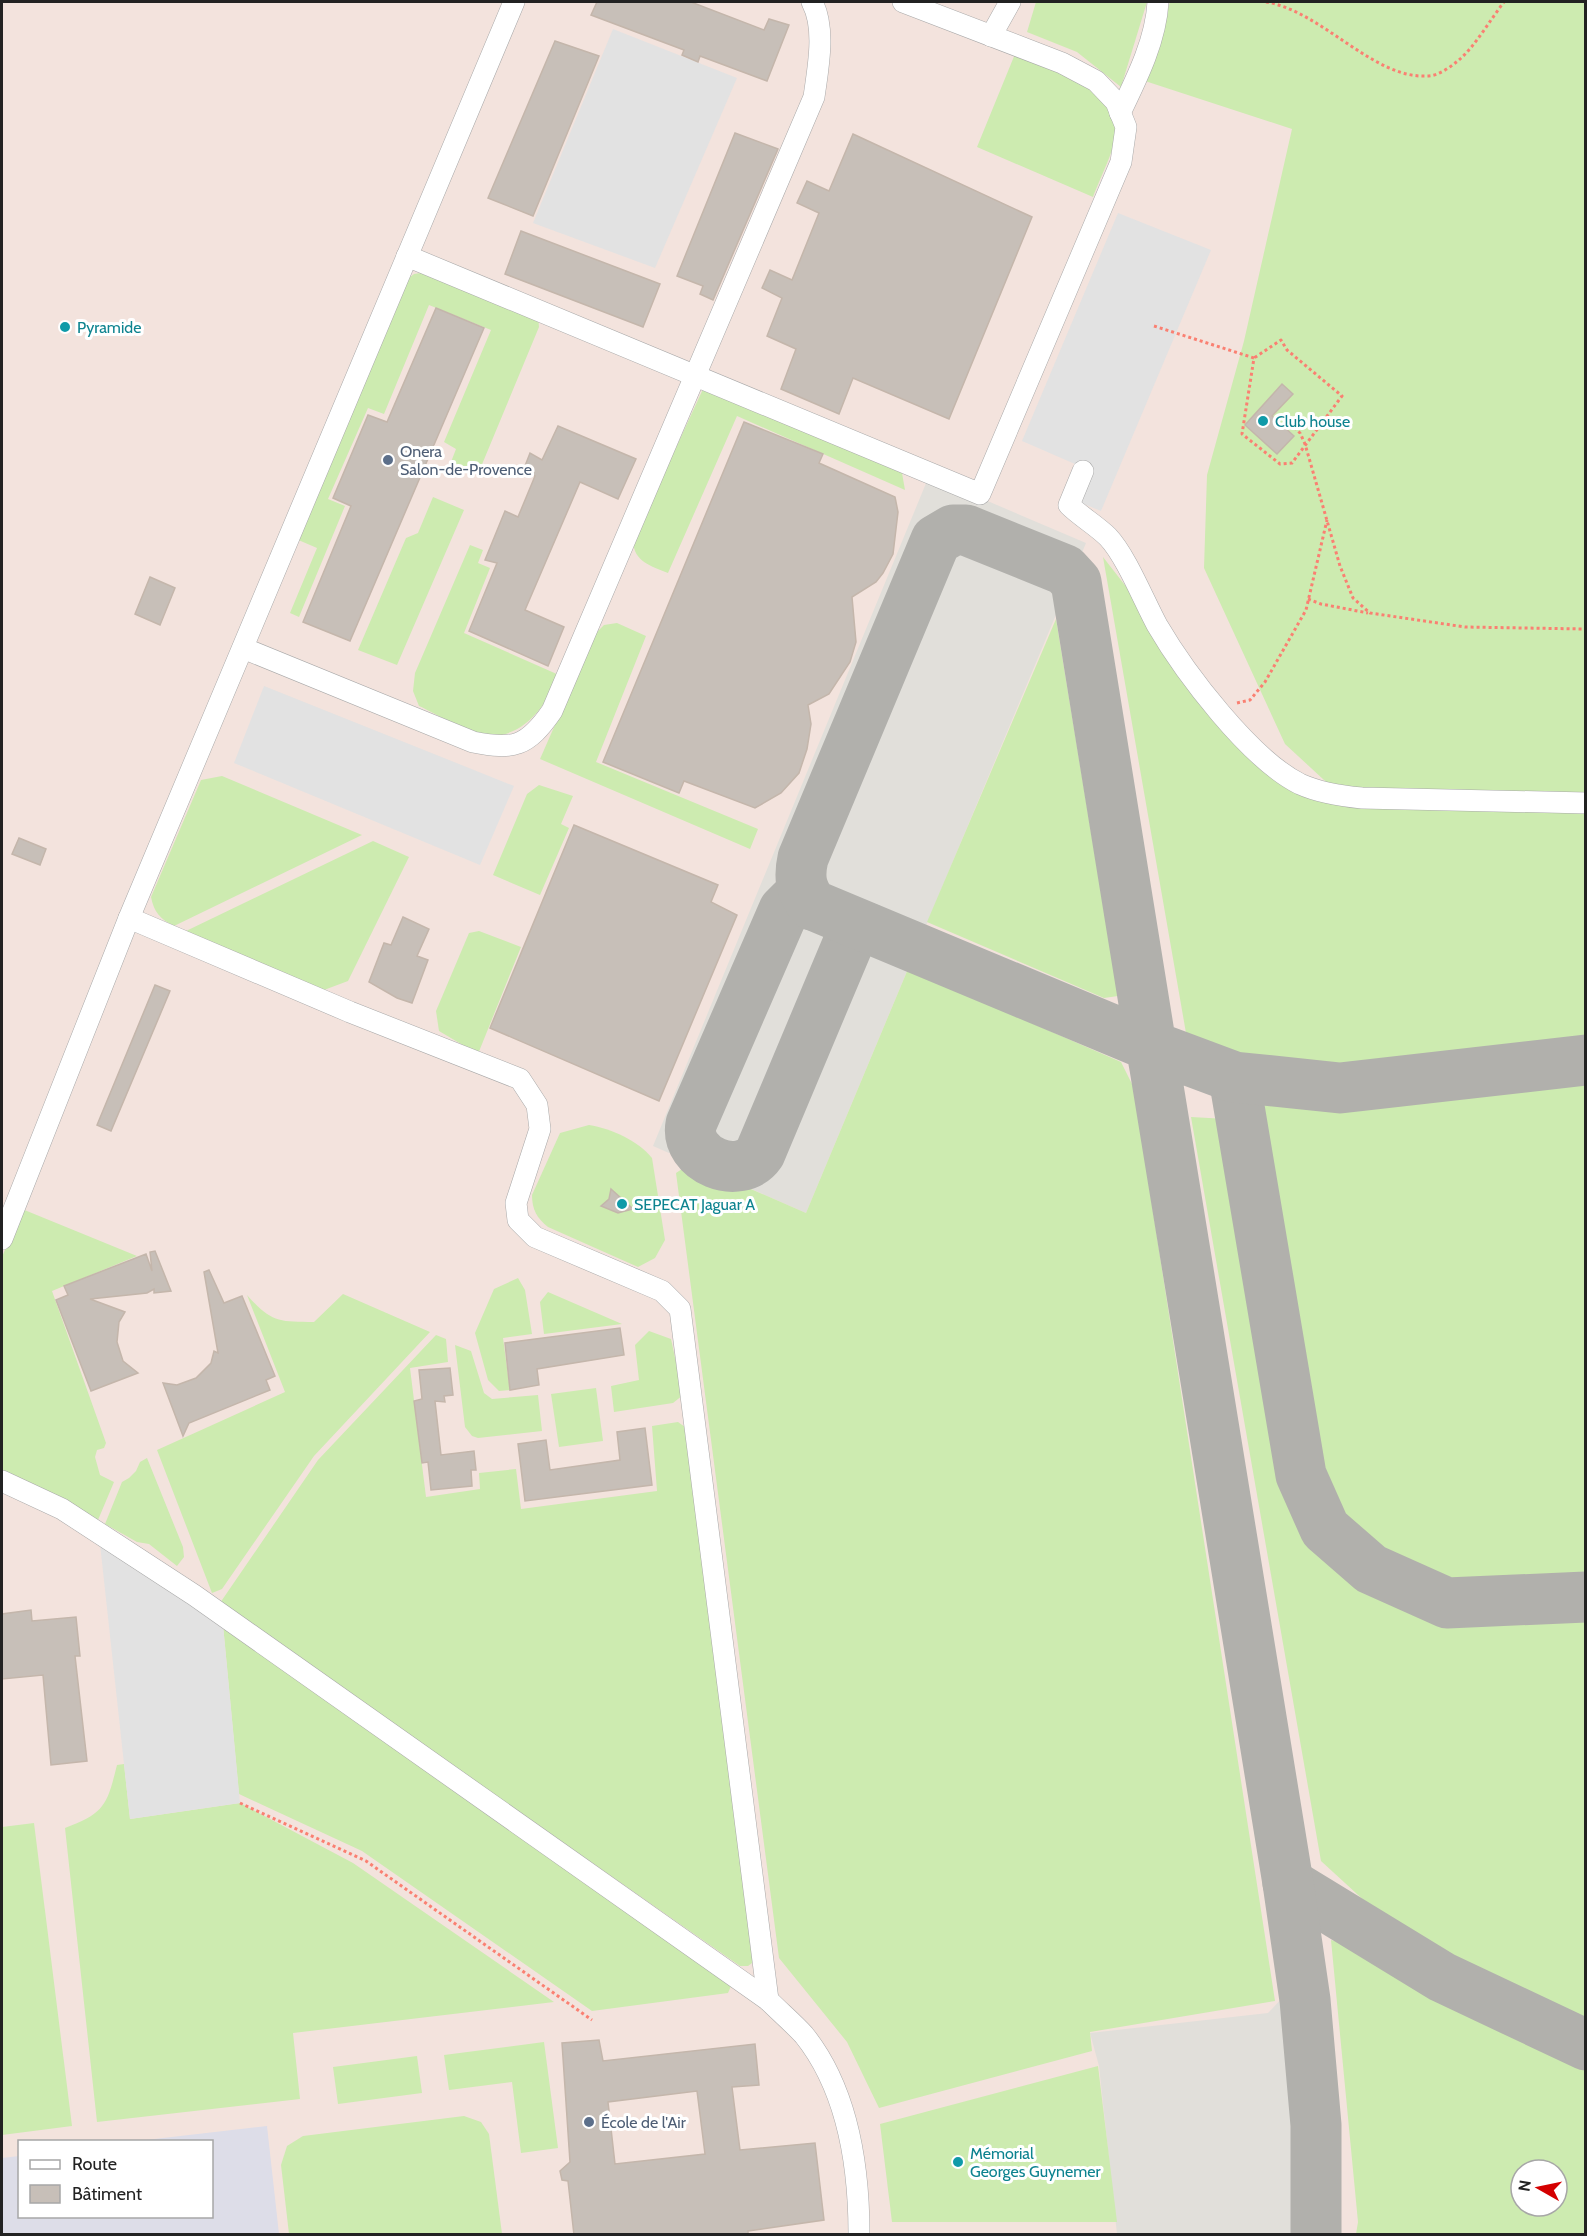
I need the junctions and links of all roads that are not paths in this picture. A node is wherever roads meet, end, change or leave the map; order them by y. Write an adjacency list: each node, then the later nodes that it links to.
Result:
1 (514, 2): 8 (street)
2 (812, 2): 9 (street)
3 (903, 2): 6 (street)
4 (1010, 2): 6 (street)
5 (1158, 2): 7 (street)
6 (991, 36): 7 (street)
7 (1120, 113): 9 (street)
8 (407, 256): 9 (street); 11 (street)
9 (696, 374): 11 (street)
10 (1083, 471): 12 (street)
11 (243, 648): 13 (street)
12 (1586, 803)
13 (129, 918): 14 (street); 16 (street)
14 (2, 1239)
15 (2, 1481): 16 (street)
16 (768, 2000): 17 (street)
17 (859, 2235)

